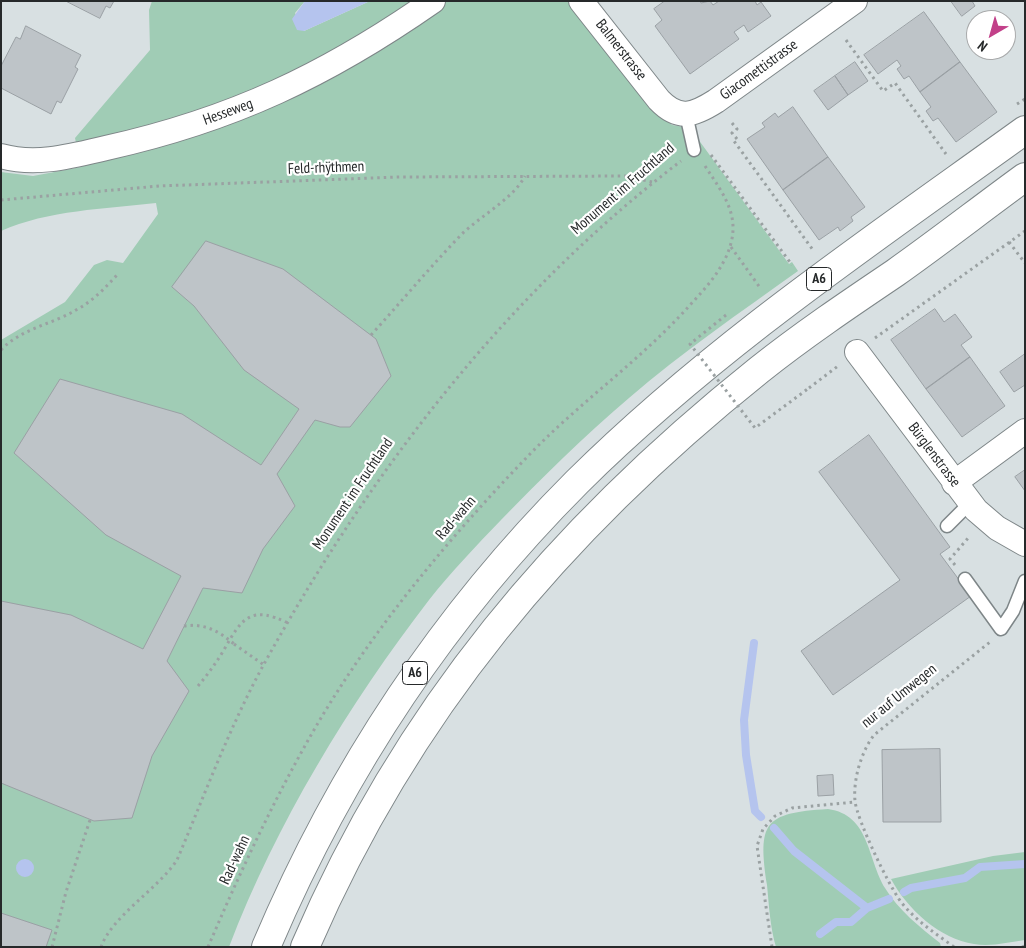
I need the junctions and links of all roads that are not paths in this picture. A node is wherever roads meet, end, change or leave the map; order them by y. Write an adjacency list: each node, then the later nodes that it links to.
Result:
1 (433, 1): 7 (street, Hesseweg)
2 (581, 1): 4 (street, Balmerstrasse)
3 (855, 1): 4 (street, Giacomettistrasse)
4 (686, 114): 6 (lane, Monument im Fruchtland)
5 (1025, 130): 19 (highway, A6)
6 (694, 150)
7 (1, 156)
8 (1025, 177): 10 (highway, A6)
9 (1025, 199): 10 (highway)
10 (895, 272): 20 (highway, A6)
11 (857, 352): 13 (street, Bürglenstrasse)
12 (1025, 431): 13 (street)
13 (954, 483): 14 (street, Bürglenstrasse)
14 (970, 503): 15 (lane); 16 (street, Bürglenstrasse)
15 (947, 526)
16 (1025, 544)
17 (965, 579): 18 (lane)
18 (1025, 581)
19 (266, 947)
20 (305, 947)

